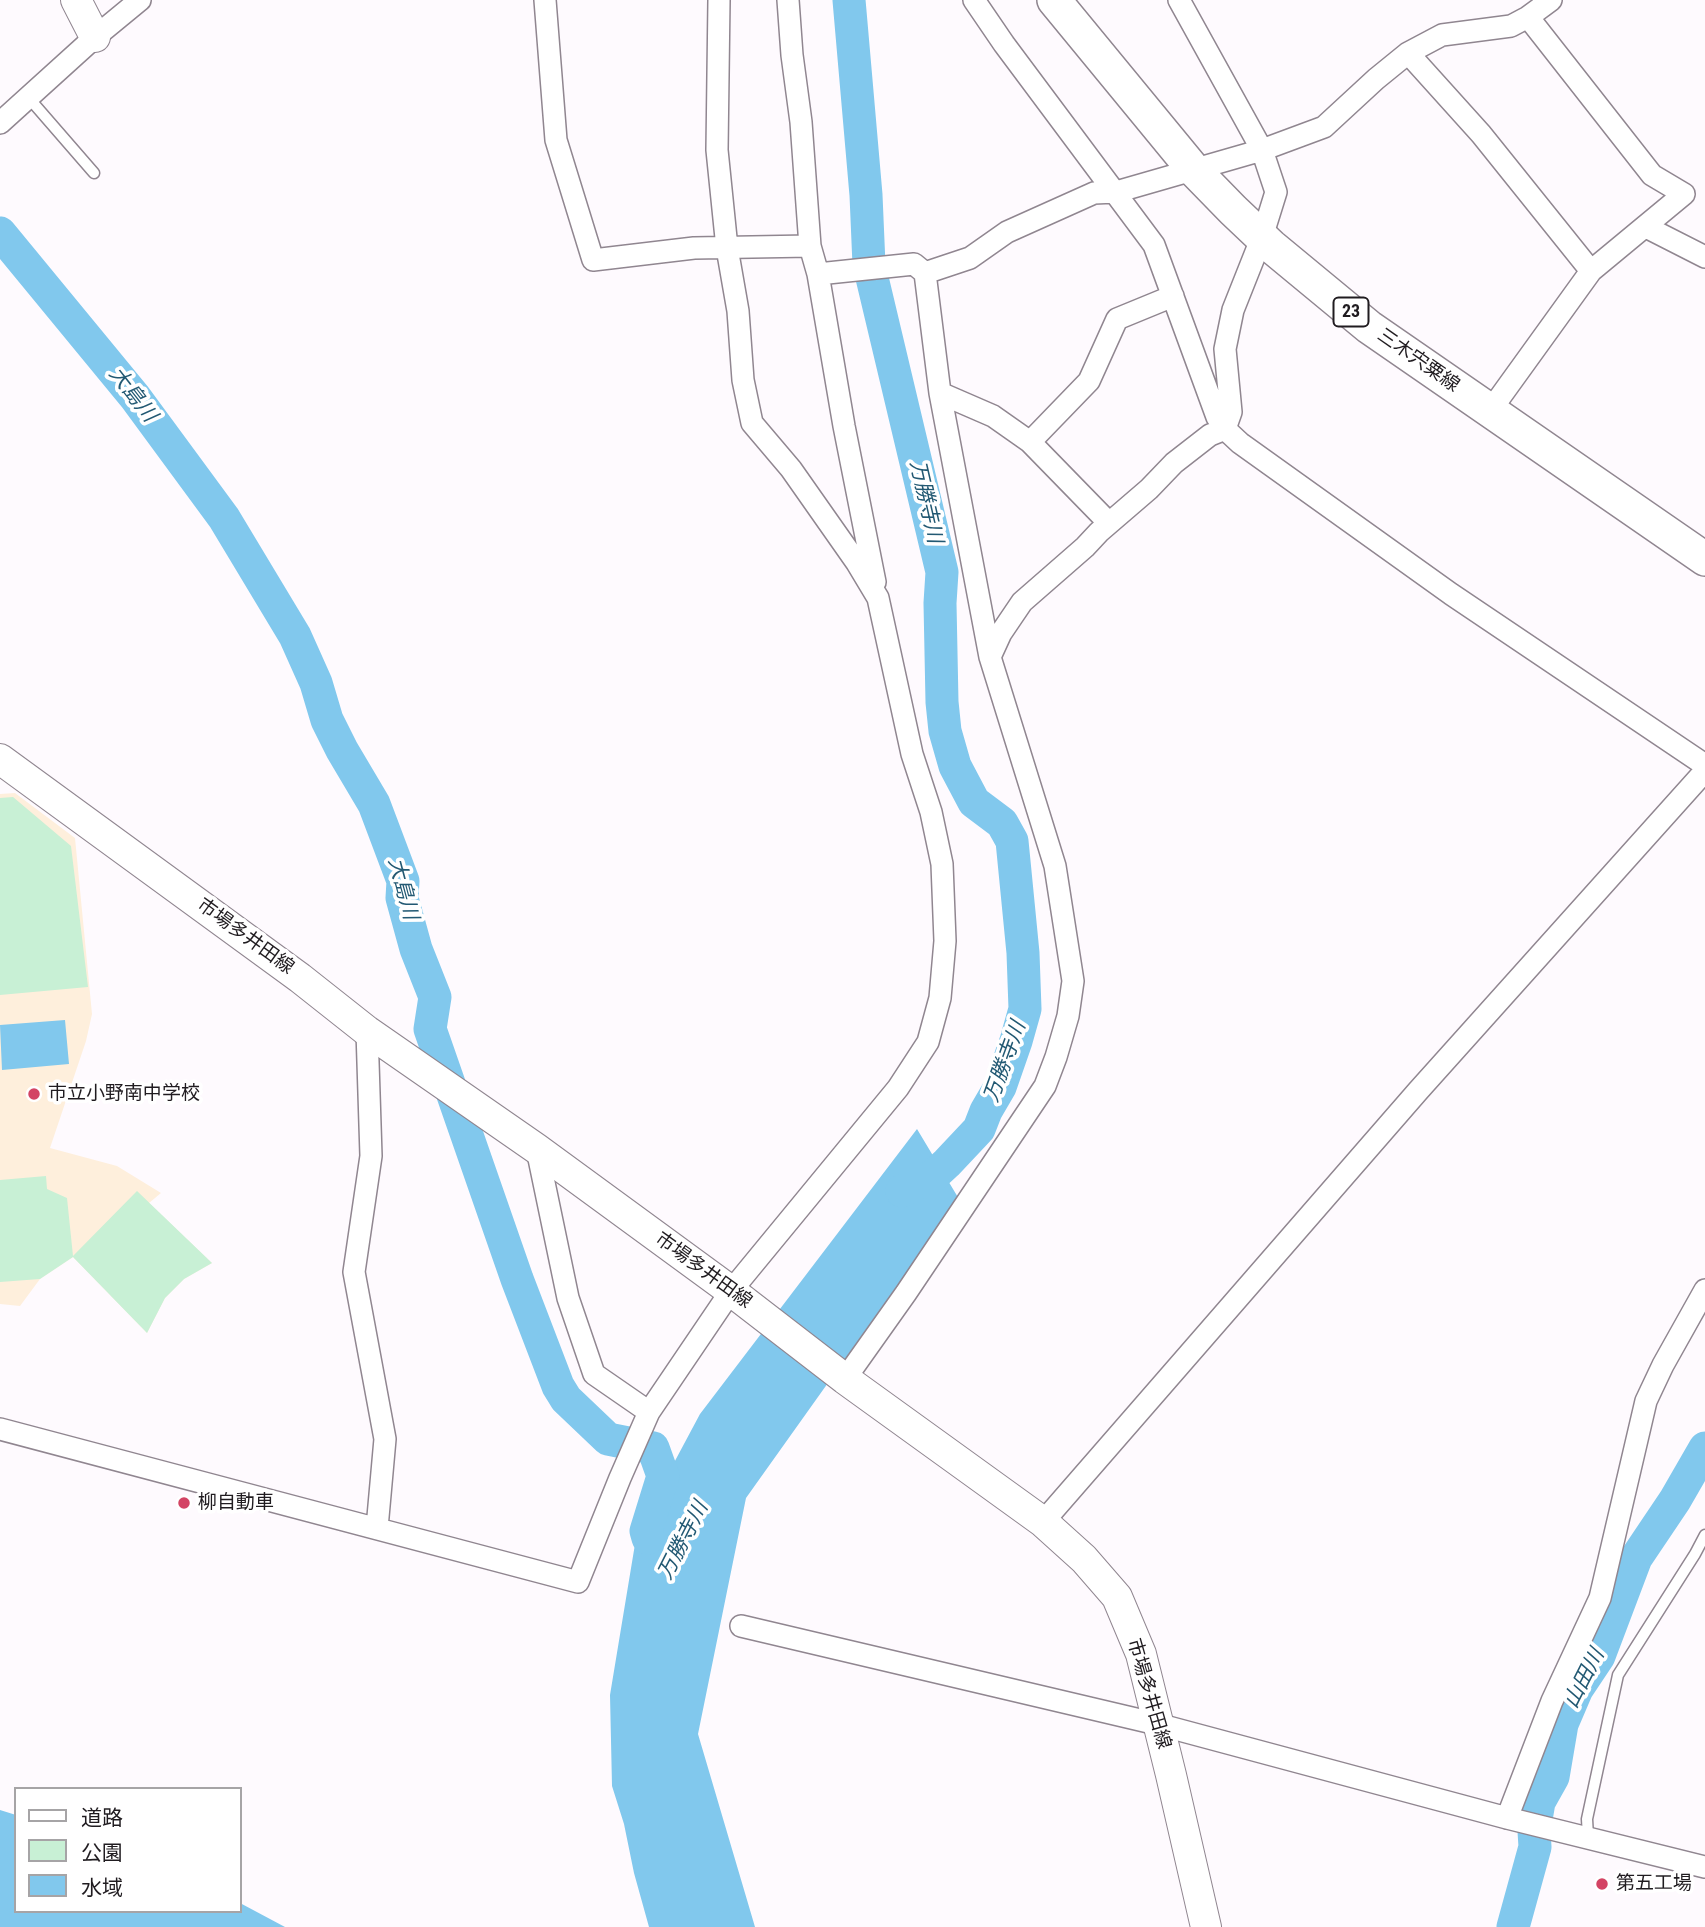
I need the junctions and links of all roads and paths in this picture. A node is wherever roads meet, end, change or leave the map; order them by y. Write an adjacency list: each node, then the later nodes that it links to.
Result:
1 (76, 0): 11 (main road)
2 (140, 0): 11 (street)
3 (545, 0): 22 (street)
4 (719, 0): 22 (street)
5 (788, 0): 21 (street)
6 (974, 0): 18 (street)
7 (1054, 0): 16 (main road, 三木宍粟線 / 23)
8 (1179, 0): 15 (street)
9 (1551, 0): 10 (street)
10 (1528, 17): 12 (street); 19 (street)
11 (95, 37): 13 (street)
12 (1408, 52): 15 (street); 25 (street)
13 (28, 97): 14 (street); 17 (lane)
14 (0, 123)
15 (1262, 150): 16 (street); 20 (street)
16 (1193, 169): 18 (street); 20 (main road, 三木宍粟線 / 23)
17 (94, 173)
18 (1116, 192): 24 (street); 27 (street)
19 (1646, 227): 23 (street); 25 (street)
20 (1262, 237): 29 (main road, 三木宍粟線 / 23); 30 (street)
21 (810, 246): 22 (street); 26 (street)
22 (727, 248): 34 (street)
23 (1705, 257)
24 (919, 269): 26 (street); 28 (street)
25 (1591, 271): 29 (street)
26 (818, 274): 34 (street)
27 (1173, 296): 30 (street); 31 (street)
28 (940, 393): 31 (street); 35 (street)
29 (1490, 411): 33 (main road, 三木宍粟線 / 23)
30 (1225, 429): 32 (street); 36 (street)
31 (1030, 442): 32 (street)
32 (1109, 523): 35 (street)
33 (1705, 559)
34 (878, 598): 42 (street)
35 (990, 657): 43 (street)
36 (1705, 765)
37 (1705, 771): 46 (street)
38 (7, 772): 39 (main road, 市場多井田線)
39 (366, 1031): 40 (main road, 市場多井田線); 47 (street)
40 (537, 1149): 42 (main road, 市場多井田線); 44 (street)
41 (1705, 1290): 51 (street)
42 (736, 1295): 43 (main road, 市場多井田線); 44 (street)
43 (838, 1374): 46 (main road, 市場多井田線)
44 (649, 1412): 47 (street)
45 (0, 1429): 47 (street)
46 (1043, 1522): 50 (main road, 市場多井田線)
47 (377, 1528)
48 (1705, 1535): 52 (lane)
49 (741, 1626): 50 (street)
50 (1157, 1724): 51 (street); 54 (main road, 市場多井田線)
51 (1511, 1819): 52 (street)
52 (1580, 1835): 53 (street)
53 (1705, 1867)
54 (1206, 1927)

